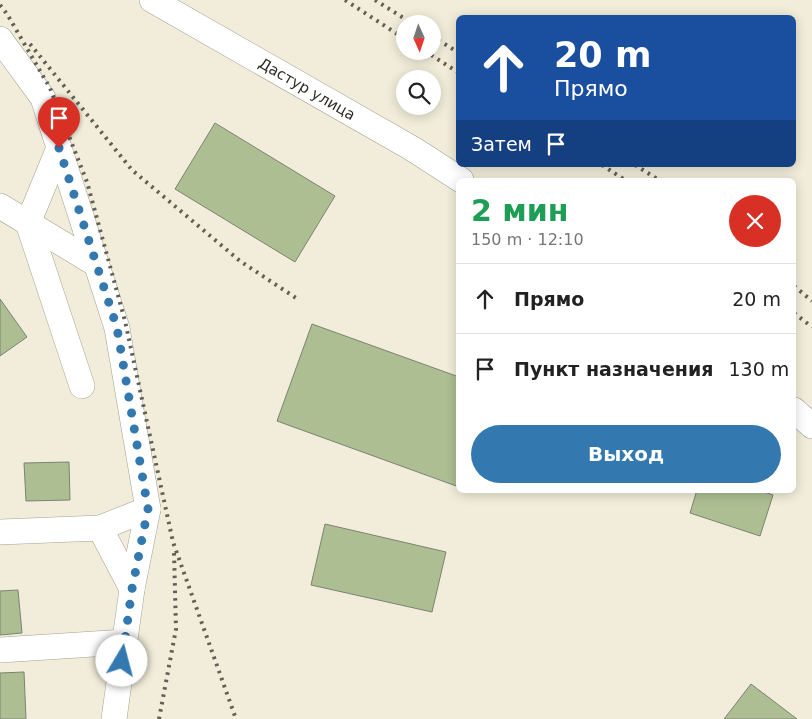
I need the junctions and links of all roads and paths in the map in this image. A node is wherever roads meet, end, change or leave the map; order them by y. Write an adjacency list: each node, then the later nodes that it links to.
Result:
1 (152, 0): 4 (street, Дастур улица)
2 (0, 40): 3 (street)
3 (59, 148): 6 (street); 7 (street)
4 (458, 178)
5 (0, 206): 6 (street)
6 (28, 223): 7 (street); 8 (street)
7 (96, 264): 11 (street)
8 (82, 386)
9 (796, 412): 10 (street)
10 (812, 426)
11 (148, 509): 12 (street); 14 (street)
12 (100, 528): 13 (street); 14 (street)
13 (0, 532)
14 (132, 589): 15 (street)
15 (125, 642): 16 (street); 17 (street)
16 (0, 650)
17 (114, 719)

